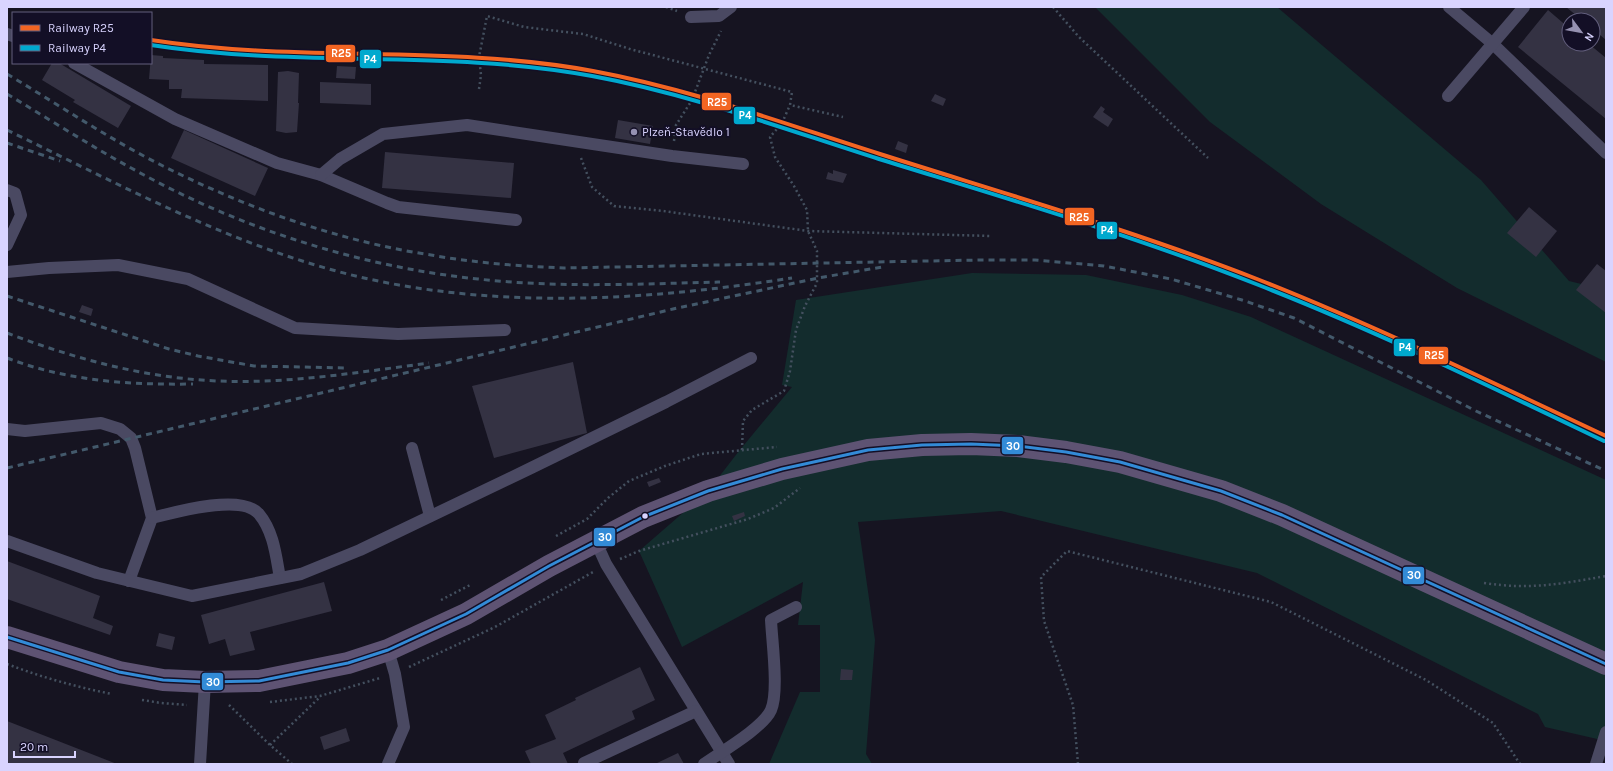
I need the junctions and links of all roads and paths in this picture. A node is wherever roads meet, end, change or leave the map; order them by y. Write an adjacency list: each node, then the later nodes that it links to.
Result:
1 (1053, 7): 16 (path)
2 (1449, 7): 6 (lane)
3 (1524, 7): 6 (lane)
4 (730, 8): 5 (lane); 8 (path)
5 (691, 17)
6 (1493, 44): 10 (lane); 14 (lane)
7 (76, 64): 18 (lane)
8 (705, 68): 9 (path); 11 (path); 15 (path)
9 (479, 89)
10 (1448, 96)
11 (790, 105): 12 (path); 21 (path)
12 (843, 117)
13 (575, 141): 15 (lane); 18 (lane); 21 (path)
14 (1606, 153)
15 (672, 156): 17 (lane)
16 (1208, 158)
17 (743, 164)
18 (321, 175): 20 (lane)
19 (7, 190): 23 (lane)
20 (516, 220)
21 (808, 231): 22 (path); 30 (path)
22 (991, 236)
23 (7, 245)
24 (7, 272): 25 (lane)
25 (505, 330)
26 (751, 358): 32 (lane)
27 (7, 429): 33 (lane)
28 (785, 446): 30 (path)
29 (412, 448): 32 (lane)
30 (742, 450): 34 (path)
31 (801, 488): 37 (path)
32 (430, 516): 39 (lane)
33 (152, 518): 39 (lane); 40 (lane)
34 (549, 540)
35 (7, 541): 40 (lane)
36 (596, 542): 37 (lane); 46 (main road); 48 (main road)
37 (606, 564): 49 (path); 58 (lane)
38 (1606, 576): 41 (path)
39 (280, 578): 40 (lane)
40 (129, 581)
41 (1477, 581)
42 (473, 583): 43 (path)
43 (438, 602)
44 (796, 607): 61 (lane)
45 (7, 637): 50 (main road)
46 (388, 650): 49 (lane); 50 (main road)
47 (7, 664): 51 (path)
48 (1606, 664)
49 (394, 674): 52 (path); 64 (lane)
50 (205, 682): 57 (lane)
51 (114, 694)
52 (320, 696): 54 (path); 60 (path)
53 (137, 699): 57 (path)
54 (265, 702)
55 (229, 704): 56 (path); 57 (path); 60 (path)
56 (236, 704)
57 (204, 706): 62 (lane)
58 (696, 711): 61 (lane); 65 (lane)
59 (1606, 732): 71 (lane)
60 (270, 745): 63 (path)
61 (721, 752): 66 (lane); 67 (lane); 68 (lane)
62 (200, 764)
63 (292, 764)
64 (388, 764)
65 (584, 764)
66 (704, 764)
67 (716, 764)
68 (729, 764)
69 (1078, 764): 70 (path)
70 (1520, 764)
71 (1596, 764)

